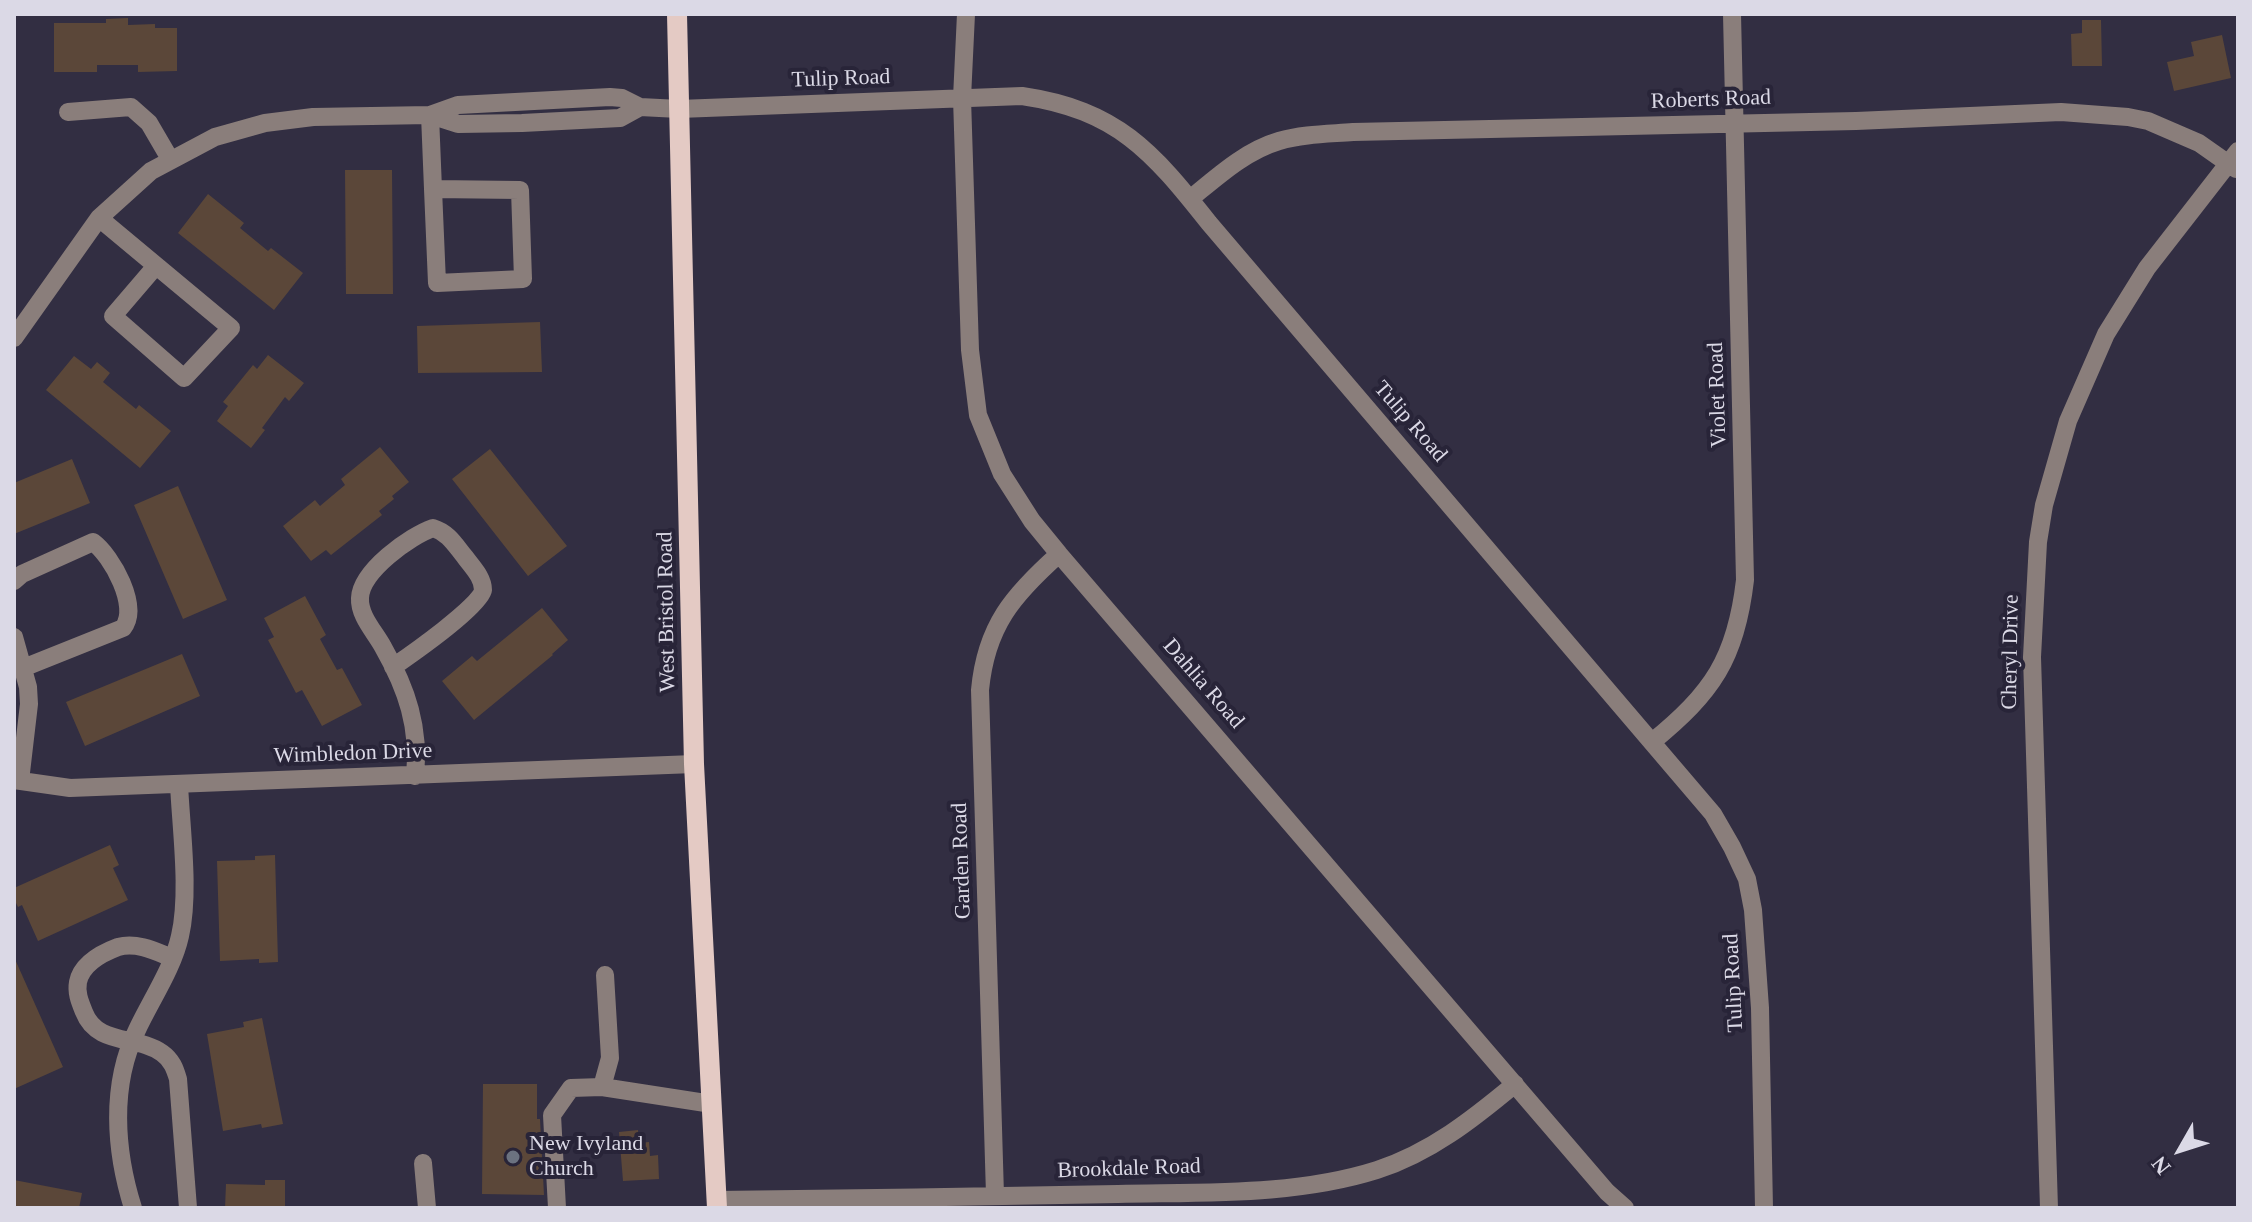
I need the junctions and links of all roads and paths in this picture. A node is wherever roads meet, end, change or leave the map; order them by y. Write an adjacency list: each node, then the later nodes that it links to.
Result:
1 (677, 14): 5 (main road, West Bristol Road)
2 (966, 14): 4 (street, Dahlia Road)
3 (1732, 14): 8 (street, Violet Road)
4 (962, 98): 5 (street, Tulip Road); 12 (street, Tulip Road); 16 (street, Dahlia Road)
5 (679, 109): 7 (street, Tulip Road); 22 (main road, West Bristol Road)
6 (68, 112): 9 (street)
7 (430, 115): 9 (street, Tulip Road); 11 (street)
8 (1735, 123): 10 (street, Roberts Road); 12 (street, Roberts Road); 21 (street, Violet Road)
9 (170, 159): 13 (street, Tulip Road)
10 (2235, 162): 42 (street, Cheryl Drive)
11 (433, 189): 11 (street)
12 (1190, 199): 21 (street, Tulip Road)
13 (99, 218): 14 (street); 15 (street, Tulip Road)
14 (155, 267): 14 (street)
15 (14, 338)
16 (1059, 554): 29 (street, Dahlia Road); 33 (street, Garden Road)
17 (14, 581): 20 (street)
18 (14, 637): 20 (street)
19 (393, 667): 19 (street); 23 (street)
20 (23, 668): 24 (street)
21 (1652, 742): 41 (street, Tulip Road)
22 (694, 764): 23 (street, Wimbledon Drive); 31 (main road, West Bristol Road)
23 (415, 776): 25 (street, Wimbledon Drive)
24 (17, 781): 25 (street, Wimbledon Drive)
25 (179, 784): 26 (street)
26 (172, 958): 28 (street); 28 (street)
27 (605, 975): 30 (street)
28 (132, 1043): 36 (street); 37 (street)
29 (1515, 1084): 34 (street, Brookdale Road); 40 (street, Dahlia Road)
30 (602, 1087): 31 (street); 39 (street)
31 (712, 1104): 35 (main road, West Bristol Road)
32 (423, 1163): 38 (street)
33 (995, 1195): 34 (street, Brookdale Road); 35 (street, Brookdale Road)
34 (1231, 1199)
35 (717, 1204)
36 (133, 1208)
37 (188, 1208)
38 (427, 1208)
39 (557, 1208)
40 (1625, 1208)
41 (1764, 1208)
42 (2049, 1208)

